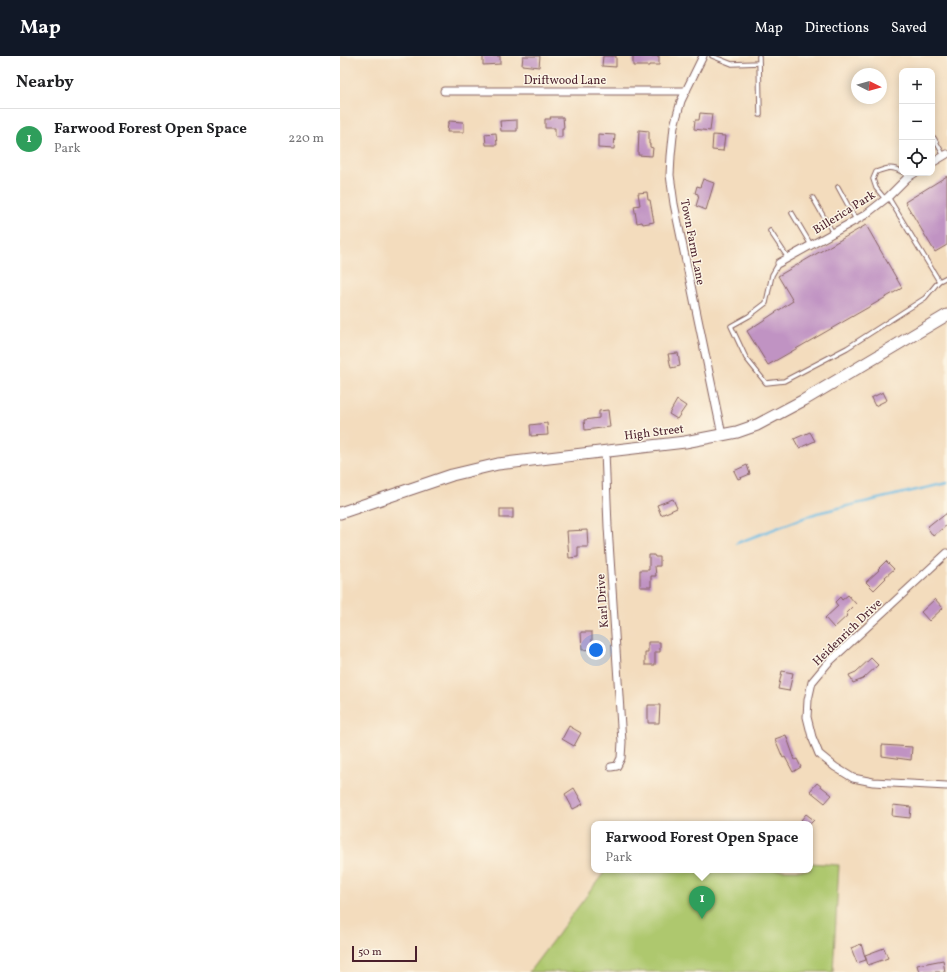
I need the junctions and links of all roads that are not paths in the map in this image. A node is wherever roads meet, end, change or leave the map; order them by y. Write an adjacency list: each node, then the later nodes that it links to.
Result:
1 (703, 56): 6 (street, Town Farm Lane)
2 (712, 56): 4 (lane)
3 (759, 56): 4 (lane)
4 (759, 63): 7 (lane)
5 (444, 91): 6 (street, Driftwood Lane)
6 (686, 91): 26 (street, Town Farm Lane)
7 (760, 115)
8 (935, 140): 9 (lane)
9 (945, 155): 10 (street)
10 (935, 161)
11 (899, 171): 15 (lane)
12 (902, 176): 15 (street, Billerica Park)
13 (838, 187): 17 (lane)
14 (813, 198): 19 (lane)
15 (886, 198): 17 (street, Billerica Park); 24 (lane)
16 (792, 213): 20 (lane)
17 (856, 220): 19 (street, Billerica Park)
18 (770, 231): 21 (lane)
19 (833, 233): 20 (street, Billerica Park)
20 (811, 245): 21 (street, Billerica Park)
21 (788, 258): 22 (street, Billerica Park)
22 (779, 263): 24 (lane)
23 (947, 277): 24 (lane)
24 (939, 282)
25 (947, 315): 26 (main road, High Street)
26 (722, 435): 27 (main road, High Street)
27 (605, 451): 28 (main road, High Street); 30 (street, Karl Drive)
28 (340, 513)
29 (947, 554): 31 (street, Heidenrich Drive)
30 (611, 767)
31 (947, 786)

